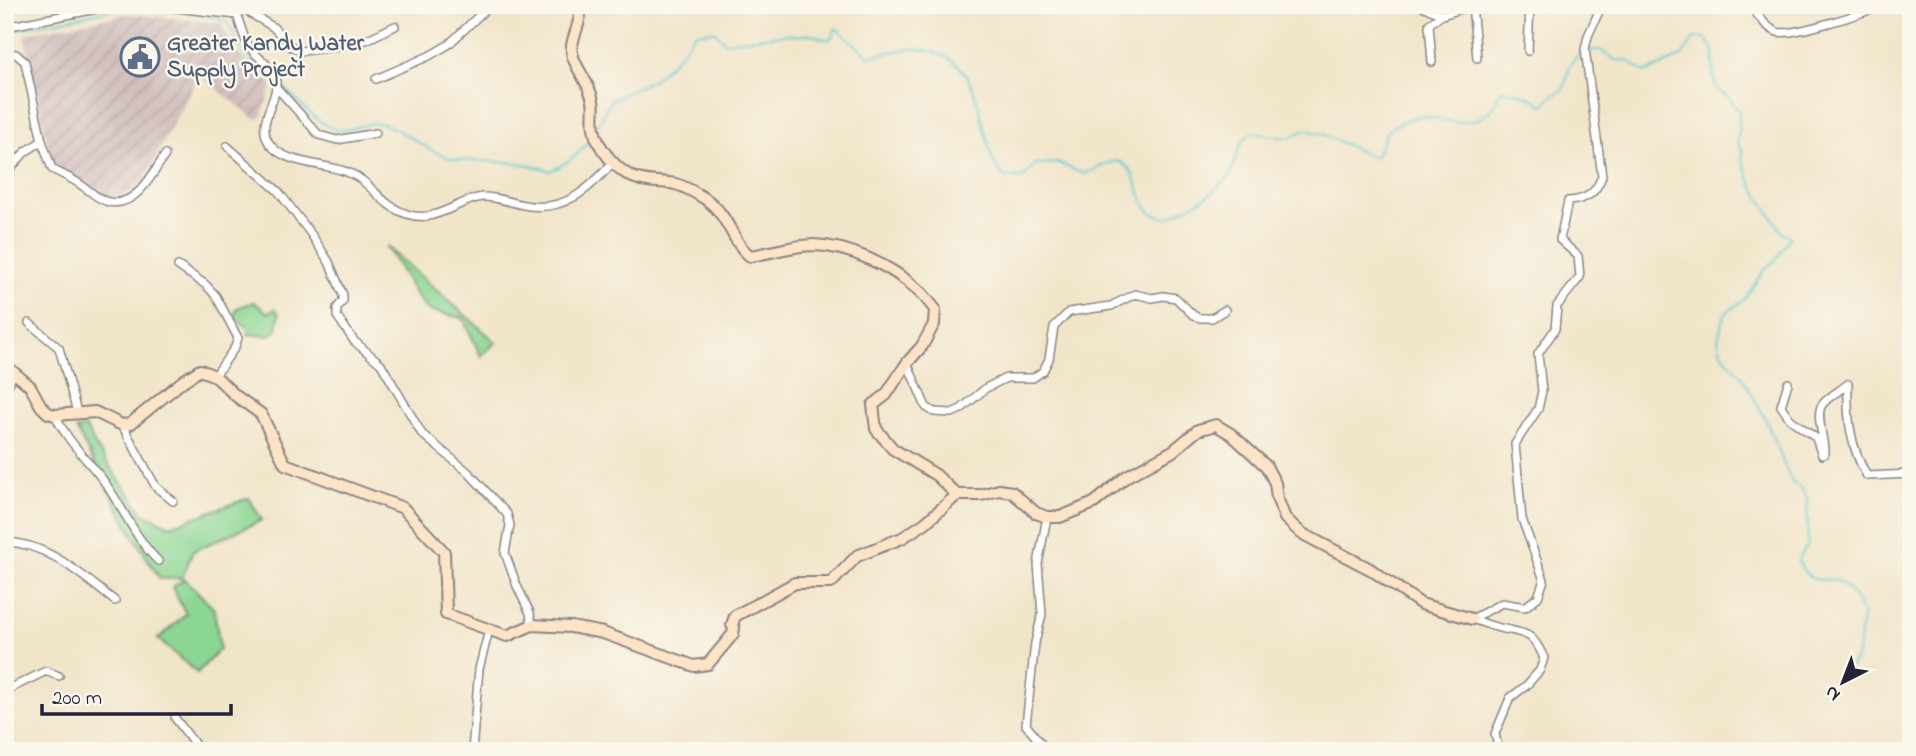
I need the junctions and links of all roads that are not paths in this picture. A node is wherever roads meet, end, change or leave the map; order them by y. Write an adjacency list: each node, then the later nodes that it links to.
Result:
1 (117, 5): 17 (street)
2 (152, 5): 13 (street)
3 (490, 5): 22 (street)
4 (579, 5): 28 (street)
5 (1420, 5): 14 (street)
6 (1530, 5): 18 (street)
7 (1583, 5): 12 (street)
8 (1750, 5): 15 (street)
9 (1852, 5): 15 (street)
10 (1883, 5): 15 (street)
11 (1473, 6): 14 (street); 20 (street)
12 (1603, 7): 48 (street)
13 (240, 9): 16 (street); 23 (street)
14 (1442, 15): 21 (street)
15 (1854, 16)
16 (395, 26)
17 (5, 27)
18 (1528, 51)
19 (5, 53): 25 (street)
20 (1477, 58)
21 (1432, 62)
22 (376, 79)
23 (276, 87): 24 (street); 28 (street)
24 (376, 133)
25 (42, 141): 27 (street); 29 (street)
26 (227, 146): 49 (street)
27 (165, 155)
28 (613, 162): 33 (street)
29 (5, 175)
30 (178, 266): 35 (street)
31 (1225, 310): 33 (street)
32 (29, 323): 38 (street)
33 (906, 363): 42 (street)
34 (10, 368): 37 (street); 39 (street)
35 (215, 376): 40 (street); 50 (street)
36 (1788, 383): 41 (street)
37 (5, 394)
38 (76, 412): 39 (street); 40 (street)
39 (55, 415): 46 (street)
40 (122, 425): 43 (street)
41 (1911, 474)
42 (957, 495): 44 (street); 49 (street)
43 (173, 501)
44 (1047, 517): 48 (street); 56 (street)
45 (5, 542): 47 (street)
46 (159, 561)
47 (115, 601)
48 (1472, 620): 57 (street)
49 (532, 625): 50 (street)
50 (489, 629): 55 (street)
51 (59, 676): 52 (street)
52 (5, 691)
53 (175, 718): 54 (street)
54 (200, 751)
55 (472, 751)
56 (1047, 751)
57 (1499, 751)

